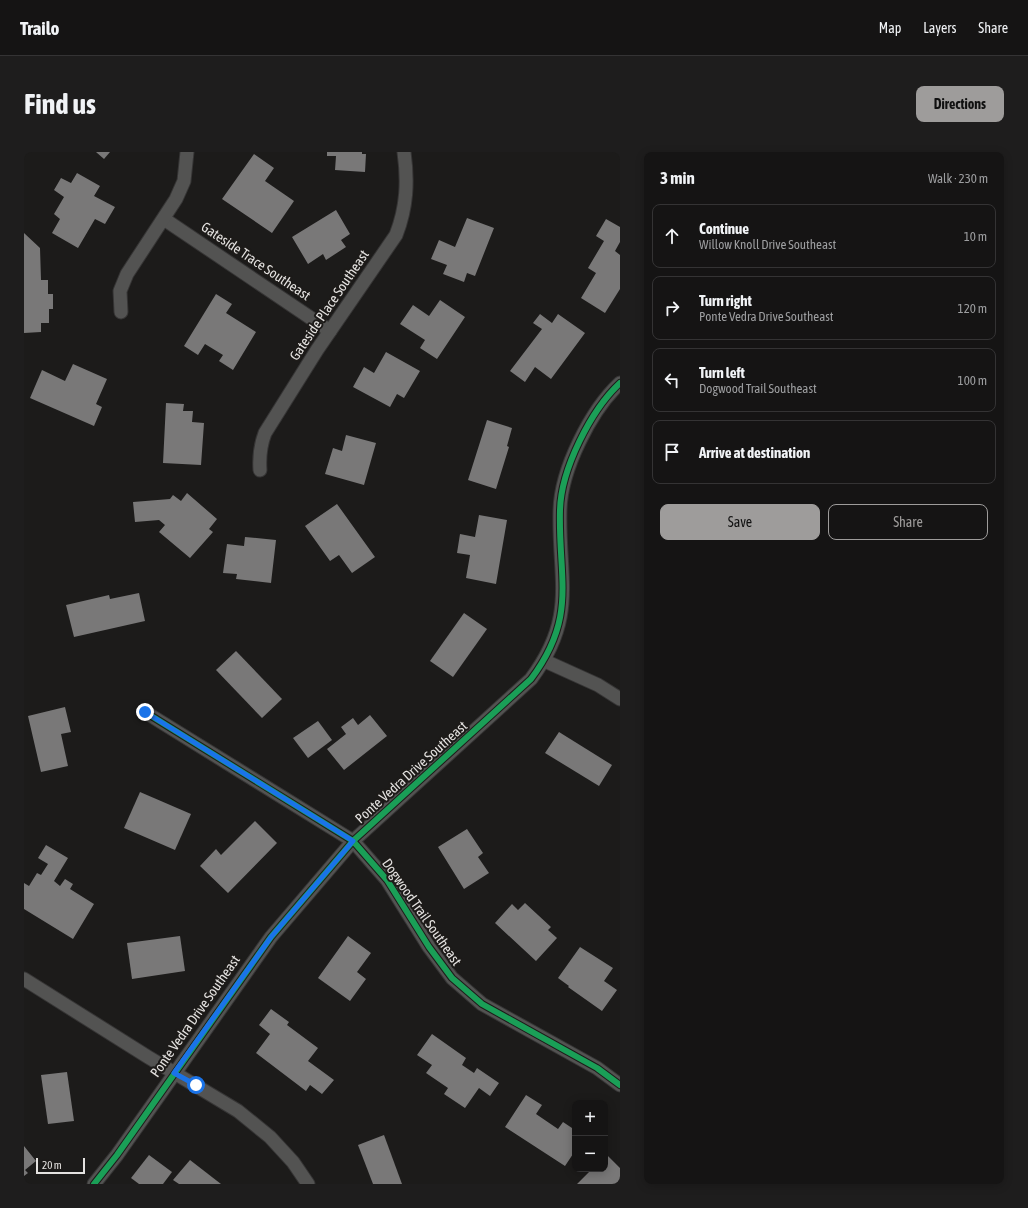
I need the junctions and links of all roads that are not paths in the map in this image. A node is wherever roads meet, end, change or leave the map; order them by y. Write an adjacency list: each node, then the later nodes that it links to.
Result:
1 (186, 152): 3 (street)
2 (404, 152): 5 (street, Gateside Place Southeast)
3 (164, 218): 4 (street); 5 (street, Gateside Trace Southeast)
4 (121, 312)
5 (330, 331): 7 (street, Gateside Place Southeast)
6 (620, 383): 8 (street, Ponte Vedra Drive Southeast)
7 (260, 470)
8 (545, 661): 9 (street); 11 (street, Ponte Vedra Drive Southeast)
9 (620, 698)
10 (145, 712): 11 (street, Dogwood Trail Southeast)
11 (353, 841): 13 (street, Ponte Vedra Drive Southeast); 14 (street, Dogwood Trail Southeast)
12 (24, 980): 13 (street)
13 (174, 1073): 15 (street, Ponte Vedra Drive Southeast); 16 (street)
14 (620, 1085)
15 (94, 1184)
16 (308, 1184)

